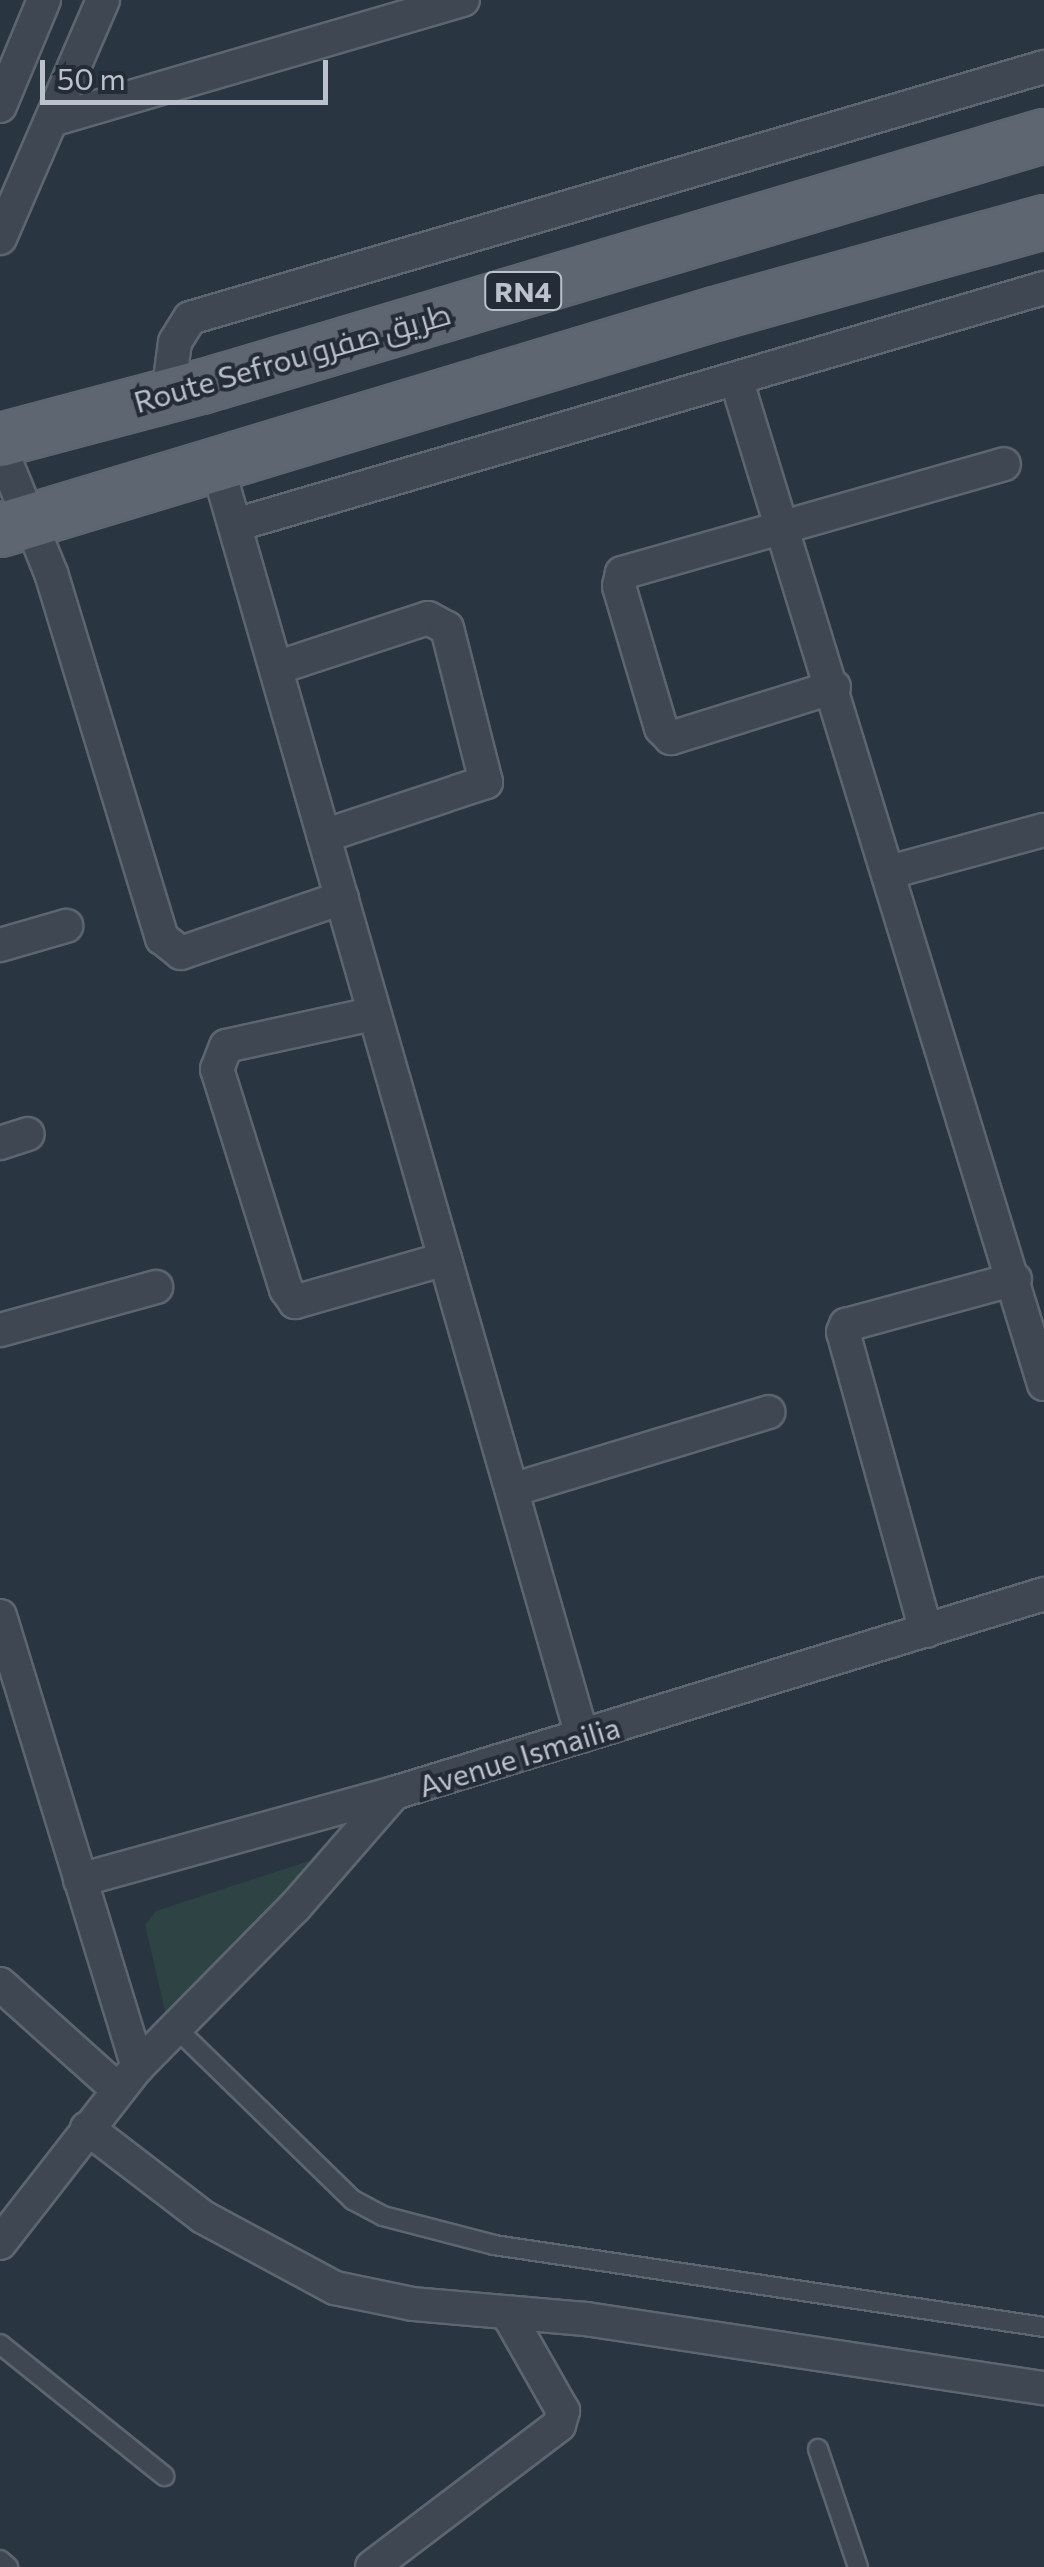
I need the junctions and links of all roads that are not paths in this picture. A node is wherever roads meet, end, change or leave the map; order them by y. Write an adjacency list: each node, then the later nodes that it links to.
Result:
1 (44, 0): 5 (street)
2 (104, 0): 6 (street)
3 (462, 0): 6 (street)
4 (1044, 67): 12 (street)
5 (0, 106)
6 (52, 120): 9 (street)
7 (1044, 136): 12 (main road, Route Sefrou طريق صفرو / RN4)
8 (1044, 222): 15 (main road, RN4)
9 (0, 238)
10 (1044, 288): 11 (street)
11 (737, 382): 16 (street); 18 (street)
12 (168, 394): 13 (main road, Route Sefrou طريق صفرو / RN4)
13 (0, 443): 17 (street)
14 (1004, 464): 16 (street)
15 (218, 468): 17 (main road, RN4); 18 (street)
16 (783, 522): 20 (street); 20 (street)
17 (16, 525): 24 (street)
18 (234, 525): 19 (street)
19 (276, 668): 22 (street); 22 (street)
20 (834, 687): 23 (street)
21 (1044, 830): 23 (street)
22 (324, 836): 24 (street)
23 (890, 872): 29 (street)
24 (342, 898): 27 (street)
25 (66, 926): 26 (street)
26 (0, 945)
27 (372, 1014): 28 (street); 28 (street)
28 (445, 1259): 35 (street)
29 (1015, 1279): 31 (street); 38 (street)
30 (156, 1287): 32 (street)
31 (1034, 1313): 33 (street)
32 (0, 1330)
33 (1044, 1384)
34 (768, 1412): 35 (street)
35 (512, 1490): 40 (street)
36 (1044, 1594): 38 (street, Avenue Ismailia)
37 (0, 1616): 39 (street)
38 (926, 1631): 40 (street, Avenue Ismailia)
39 (7, 1666): 42 (street)
40 (582, 1736): 41 (street, Avenue Ismailia)
41 (394, 1794): 42 (street); 44 (street, Avenue Ismailia)
42 (80, 1880): 45 (street)
43 (0, 1984): 45 (street)
44 (176, 2028): 45 (street, Avenue Ismailia); 49 (lane)
45 (128, 2078): 46 (street, Avenue Ismailia)
46 (87, 2128): 47 (street, Avenue Ismailia); 48 (street)
47 (0, 2243)
48 (509, 2316): 51 (street); 56 (street)
49 (1044, 2327)
50 (0, 2344): 53 (lane)
51 (1044, 2388)
52 (818, 2449): 57 (lane)
53 (164, 2476)
54 (0, 2560): 55 (lane)
55 (8, 2567)
56 (372, 2567)
57 (858, 2567)

